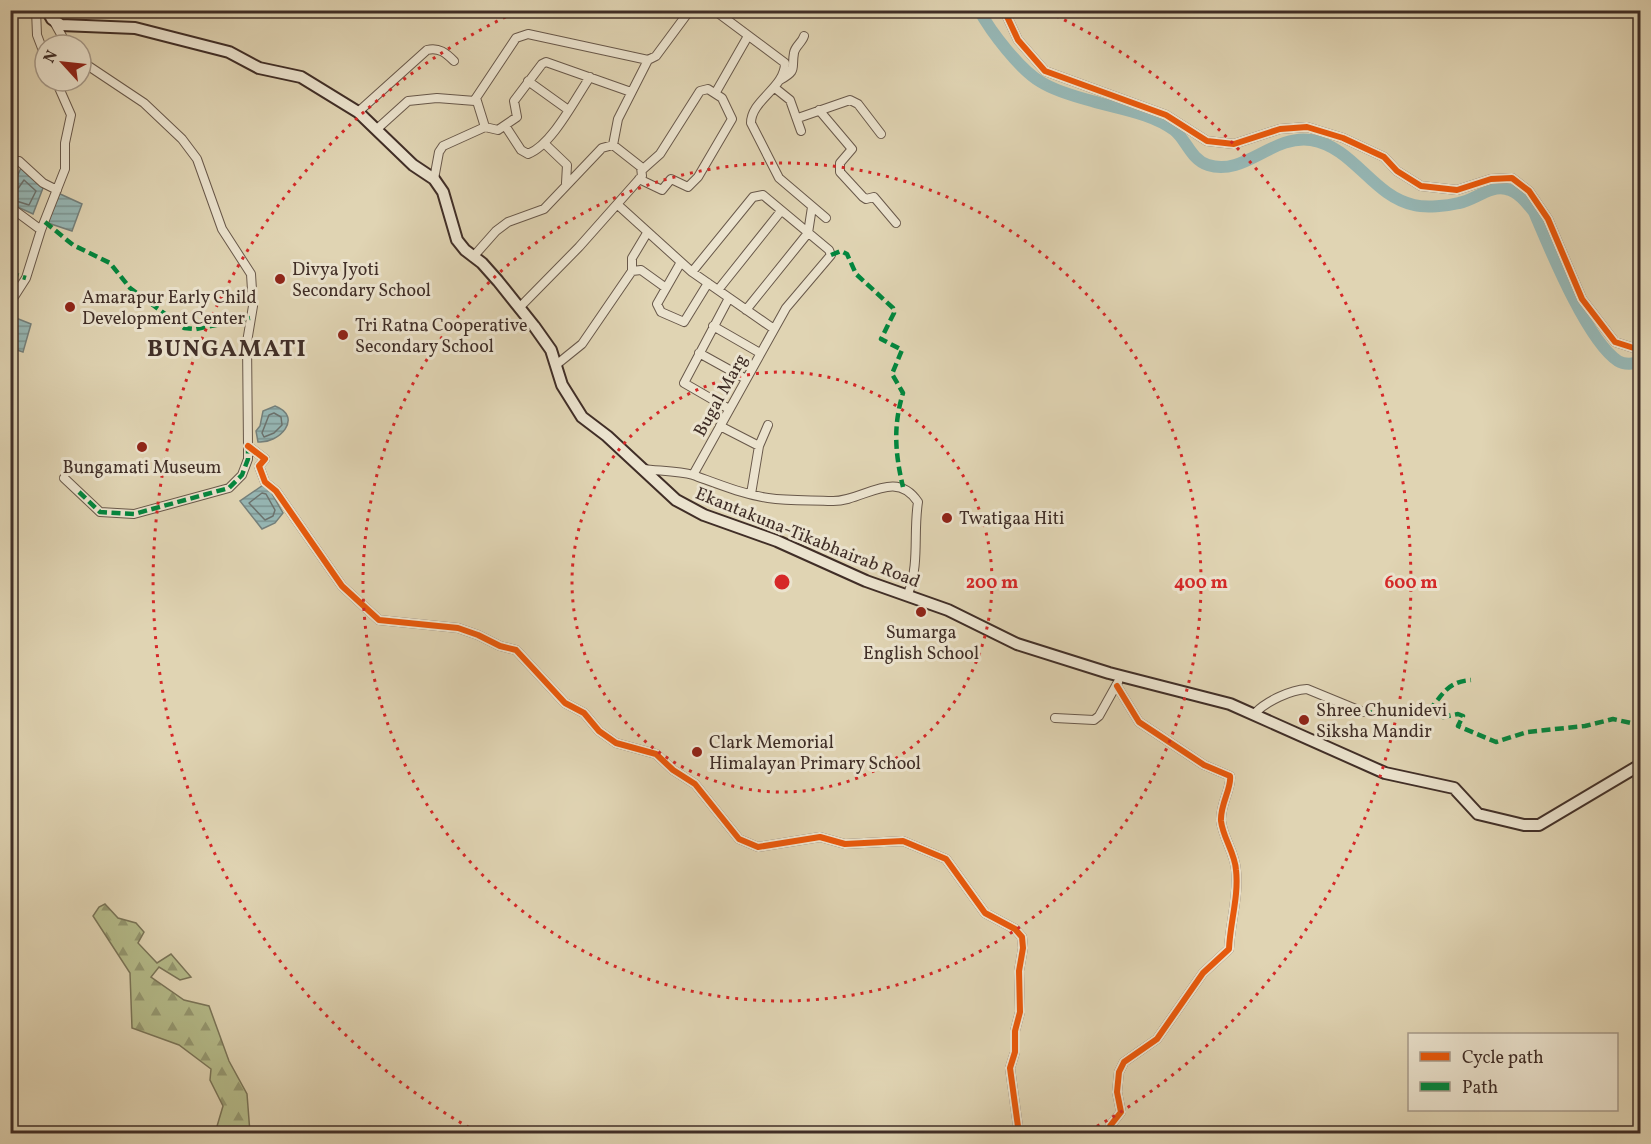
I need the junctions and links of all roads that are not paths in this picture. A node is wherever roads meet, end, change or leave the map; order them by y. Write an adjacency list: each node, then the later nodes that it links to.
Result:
1 (36, 10): 6 (street)
2 (690, 10): 10 (street)
3 (714, 10): 8 (street)
4 (1004, 10): 60 (street)
5 (50, 15): 7 (street); 23 (main road, Ekantakuna-Tikabhairab Road)
6 (37, 33)
7 (60, 33)
8 (748, 36): 14 (street); 18 (street)
9 (804, 36): 14 (street)
10 (648, 60): 17 (street); 20 (street)
11 (454, 62): 23 (street)
12 (93, 69): 68 (street)
13 (590, 77): 15 (street); 17 (street); 21 (street)
14 (780, 80): 16 (street)
15 (528, 81): 21 (street); 26 (street)
16 (775, 88): 24 (street); 40 (street)
17 (631, 92): 31 (street)
18 (716, 92): 33 (street); 35 (street)
19 (61, 93): 37 (street)
20 (475, 101): 25 (street); 27 (street)
21 (567, 110): 30 (street)
22 (819, 110): 24 (street); 29 (street); 43 (street)
23 (358, 112): 27 (main road, Ekantakuna-Tikabhairab Road)
24 (798, 117): 28 (street)
25 (485, 127): 26 (street); 34 (street)
26 (506, 127): 30 (street)
27 (376, 129): 34 (main road, Ekantakuna-Tikabhairab Road)
28 (801, 131)
29 (881, 134)
30 (545, 144): 36 (street)
31 (613, 145): 33 (street); 36 (street)
32 (10, 163): 37 (street)
33 (642, 170): 35 (street)
34 (434, 179): 47 (main road, Ekantakuna-Tikabhairab Road)
35 (639, 179): 38 (street)
36 (566, 185): 47 (street)
37 (57, 190): 44 (street)
38 (618, 205): 45 (street); 56 (street)
39 (10, 207): 44 (street)
40 (812, 207): 42 (street); 46 (street)
41 (781, 211): 46 (street, Bugal Marg); 50 (street, Bugal Marg); 53 (street)
42 (825, 218)
43 (896, 223)
44 (41, 230): 55 (street)
45 (647, 233): 48 (street); 49 (street)
46 (808, 233): 57 (street); 59 (street, Bugal Marg)
47 (473, 257): 56 (main road, Ekantakuna-Tikabhairab Road)
48 (681, 262): 50 (street); 52 (street)
49 (632, 271): 52 (street); 63 (street)
50 (692, 272): 51 (street)
51 (708, 283): 52 (street); 53 (street)
52 (666, 288)
53 (718, 290): 54 (street)
54 (729, 298): 57 (street); 58 (street)
55 (10, 303)
56 (519, 308): 63 (main road, Ekantakuna-Tikabhairab Road)
57 (746, 310): 59 (street)
58 (713, 326): 61 (street); 62 (street)
59 (774, 329): 62 (street, Bugal Marg)
60 (1641, 350)
61 (699, 353): 64 (street); 65 (street)
62 (760, 353): 64 (street, Bugal Marg)
63 (556, 365): 70 (main road, Ekantakuna-Tikabhairab Road)
64 (746, 379): 65 (street, Bugal Marg)
65 (729, 409): 67 (street, Bugal Marg)
66 (768, 425): 69 (street)
67 (720, 426): 69 (street); 71 (street, Bugal Marg)
68 (248, 446): 72 (street); 80 (street)
69 (759, 446): 73 (street)
70 (643, 469): 71 (street); 74 (main road, Ekantakuna-Tikabhairab Road)
71 (693, 475): 73 (street)
72 (64, 478)
73 (751, 494): 74 (street)
74 (908, 594): 75 (main road, Ekantakuna-Tikabhairab Road)
75 (1115, 678): 77 (main road, Ekantakuna-Tikabhairab Road); 78 (street); 81 (street)
76 (1363, 712): 77 (street)
77 (1255, 713): 79 (main road, Ekantakuna-Tikabhairab Road)
78 (1055, 718)
79 (1641, 765)
80 (1019, 1134)
81 (1108, 1134)

